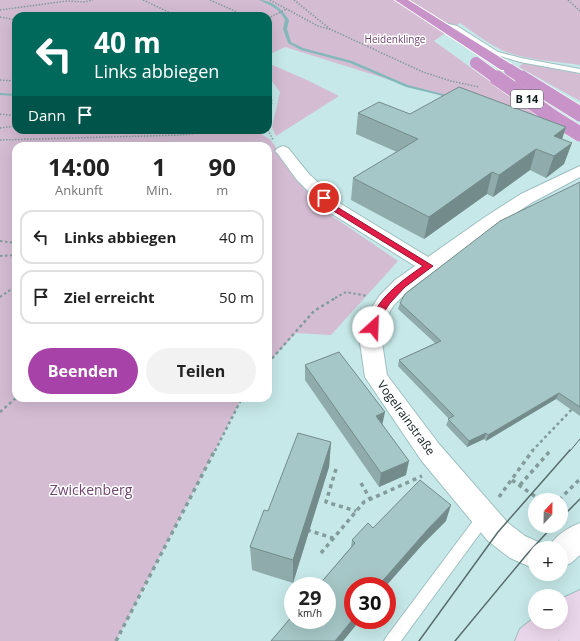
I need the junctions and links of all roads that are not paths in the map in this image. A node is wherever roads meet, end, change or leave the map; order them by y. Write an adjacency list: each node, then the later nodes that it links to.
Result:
1 (394, 1): 2 (highway, B 14); 5 (highway, B 14, bridge)
2 (440, 24): 3 (lane); 4 (highway, B 14, bridge)
3 (580, 71)
4 (580, 114)
5 (580, 134)
6 (283, 151): 8 (street)
7 (580, 171): 8 (street, Vogelrainstraße)
8 (429, 266): 9 (street, Vogelrainstraße)
9 (484, 516): 12 (street, Vogelrainstraße); 17 (lane)
10 (580, 536): 11 (street)
11 (568, 547)
12 (528, 552)
13 (580, 606): 14 (main road)
14 (568, 613)
15 (547, 629): 18 (main road)
16 (580, 637): 19 (main road)
17 (392, 641)
18 (532, 641)
19 (576, 641)

